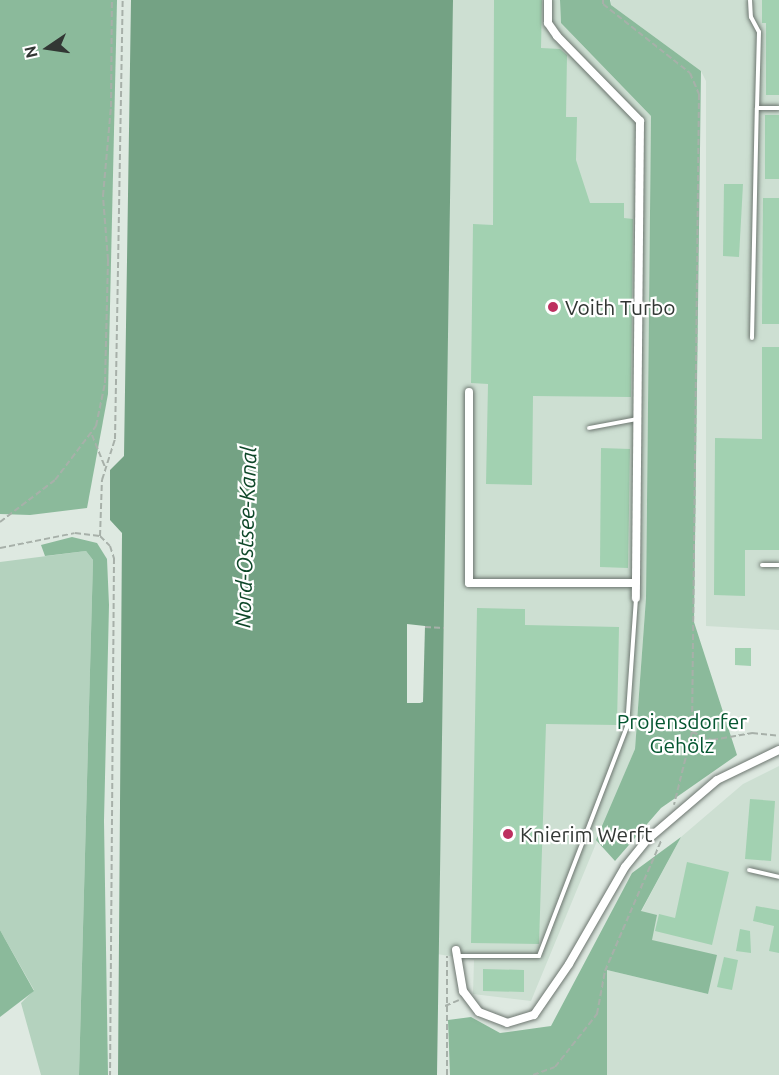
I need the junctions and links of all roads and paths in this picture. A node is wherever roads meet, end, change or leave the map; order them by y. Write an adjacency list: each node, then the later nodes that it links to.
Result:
1 (112, 0): 12 (path)
2 (123, 0): 13 (path)
3 (548, 0): 10 (street)
4 (603, 0): 23 (path)
5 (750, 0): 6 (lane)
6 (758, 108): 7 (lane); 8 (lane)
7 (779, 108)
8 (752, 338)
9 (469, 392): 19 (street)
10 (638, 419): 11 (lane); 19 (street)
11 (589, 428)
12 (92, 434): 13 (path); 14 (path)
13 (105, 468): 15 (path)
14 (0, 522)
15 (100, 536): 16 (path); 33 (path)
16 (0, 548)
17 (762, 565): 18 (lane)
18 (779, 565)
19 (636, 583): 20 (street)
20 (636, 598): 30 (lane)
21 (425, 627): 22 (path)
22 (444, 628)
23 (692, 732): 24 (path); 26 (path)
24 (779, 736)
25 (779, 750): 26 (street)
26 (671, 816): 31 (street)
27 (662, 837): 35 (path)
28 (748, 870): 29 (lane)
29 (779, 877)
30 (456, 950): 31 (street); 32 (path)
31 (467, 998): 32 (path)
32 (445, 1006): 34 (path)
33 (110, 1075)
34 (447, 1075)
35 (533, 1075)

